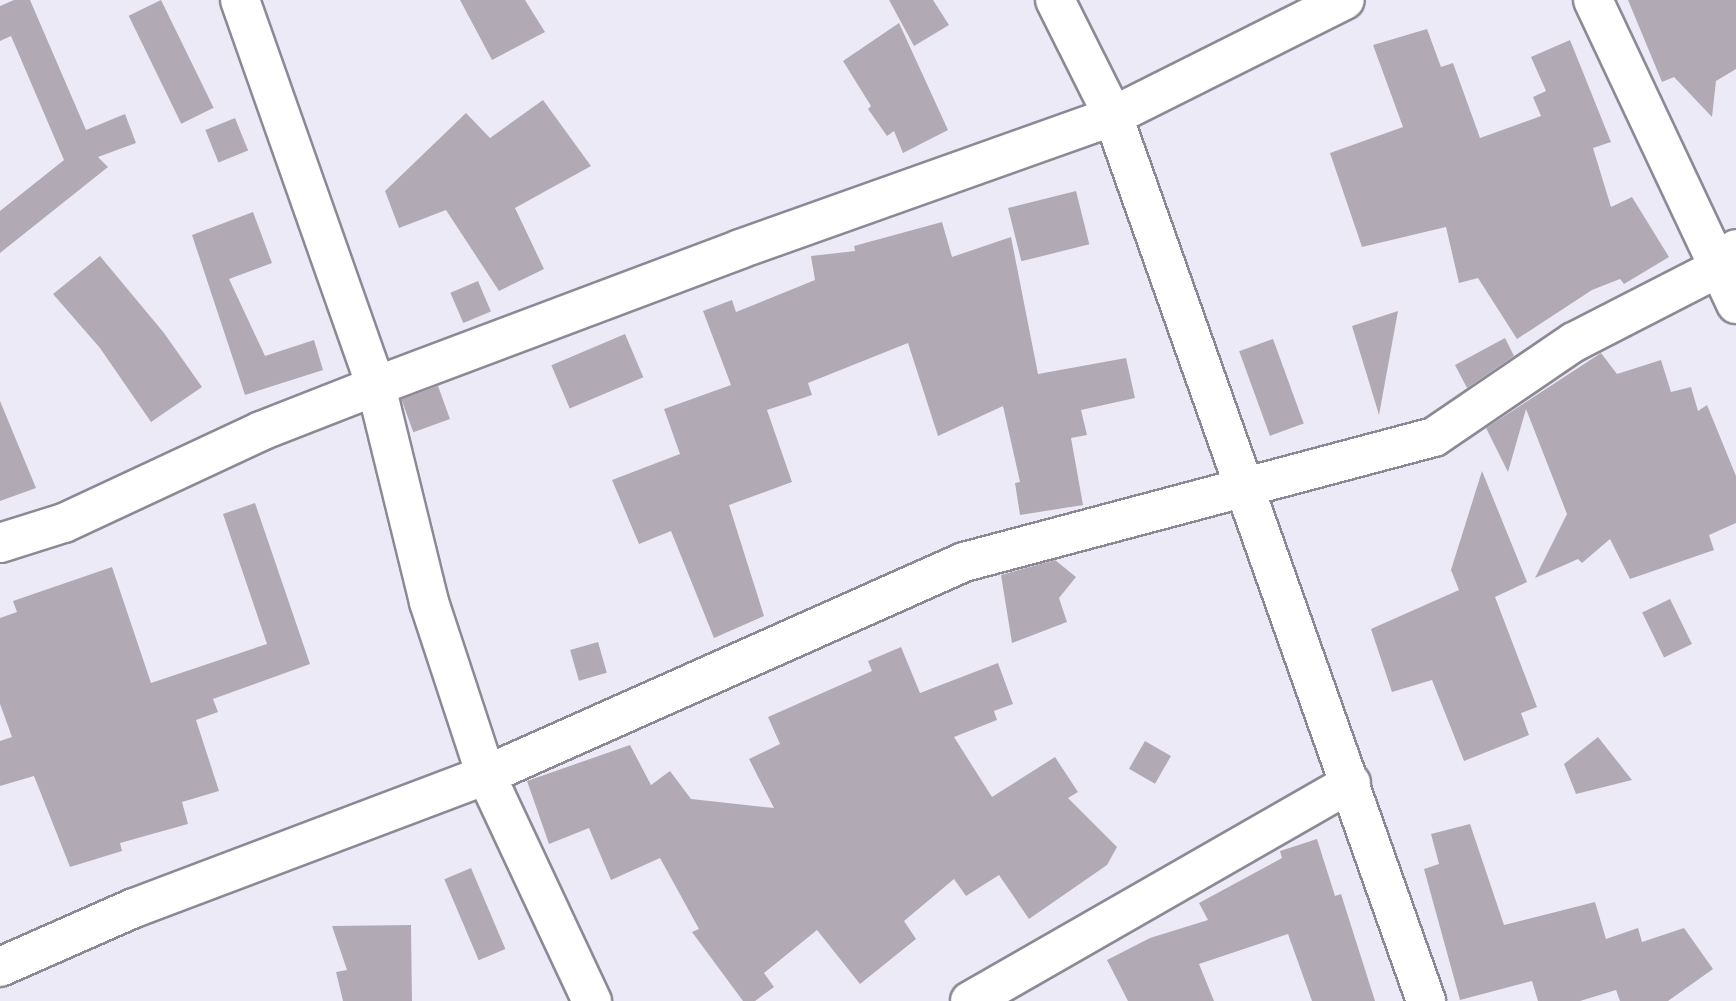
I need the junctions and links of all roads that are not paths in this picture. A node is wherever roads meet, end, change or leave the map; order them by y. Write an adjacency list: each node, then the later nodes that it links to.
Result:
1 (240, 0): 8 (street)
2 (1055, 0): 5 (street)
3 (1345, 0): 5 (street)
4 (1593, 0): 6 (street)
5 (1112, 116): 8 (street); 9 (street)
6 (1728, 258): 7 (street); 9 (street)
7 (1736, 304)
8 (376, 386): 10 (street); 11 (street)
9 (1241, 485): 11 (street); 12 (street)
10 (0, 543)
11 (486, 775): 13 (street); 14 (street)
12 (1351, 783): 15 (street); 16 (street)
13 (0, 967)
14 (592, 1001)
15 (970, 1001)
16 (1426, 1001)

